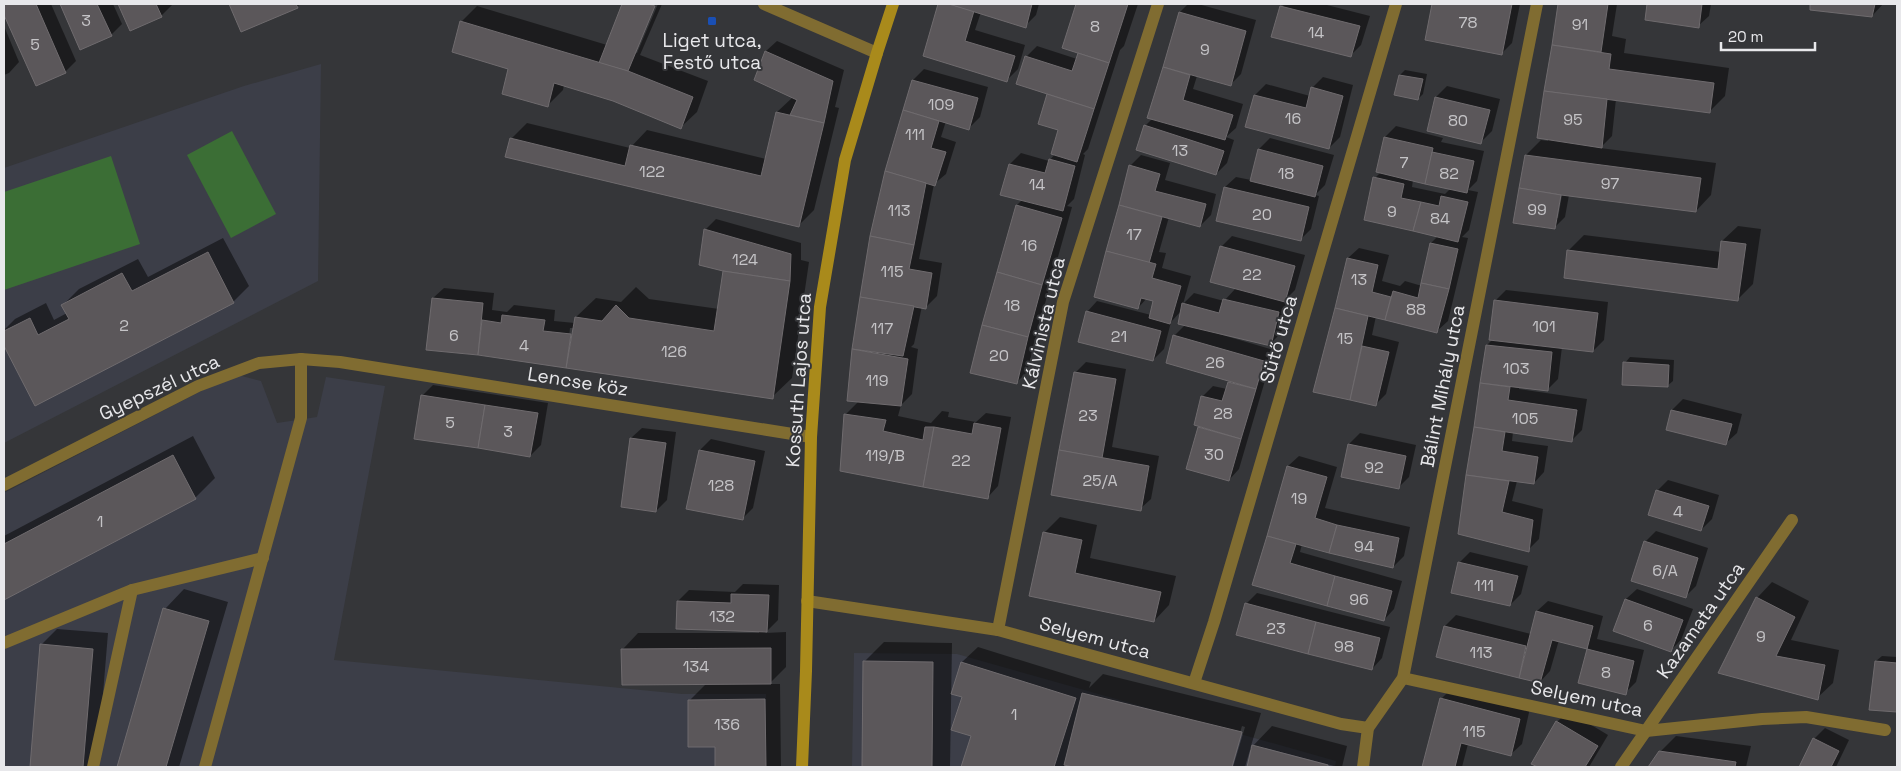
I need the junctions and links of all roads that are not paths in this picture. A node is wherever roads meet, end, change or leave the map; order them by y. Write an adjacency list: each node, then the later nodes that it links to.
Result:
1 (764, 4): 6 (street)
2 (893, 4): 6 (street, Kossuth Lajos utca)
3 (1158, 4): 15 (street, Kálvinista utca)
4 (1396, 4): 18 (street, Sütő utca)
5 (1537, 4): 17 (street, Bálint Mihály utca)
6 (877, 53): 9 (street, Kossuth Lajos utca)
7 (301, 359): 8 (street, Gyepszél utca); 10 (street, Gyepszél utca); 12 (street)
8 (340, 362): 9 (street, Lencse köz)
9 (811, 438): 14 (street, Kossuth Lajos utca)
10 (4, 485)
11 (1792, 520): 21 (street, Kazamata utca)
12 (263, 558): 13 (street); 23 (street)
13 (132, 590): 16 (street); 22 (street)
14 (807, 601): 15 (street, Selyem utca); 24 (street, Kossuth Lajos utca)
15 (998, 630): 18 (street, Selyem utca)
16 (4, 642)
17 (1403, 678): 19 (street, Bálint Mihály utca); 21 (street, Selyem utca)
18 (1194, 683): 19 (street, Selyem utca)
19 (1368, 728): 25 (street, Bálint Mihály utca)
20 (1886, 730): 21 (street, Selyem utca)
21 (1646, 731): 26 (street, Kazamata utca)
22 (93, 767)
23 (205, 767)
24 (802, 767)
25 (1363, 767)
26 (1622, 767)

